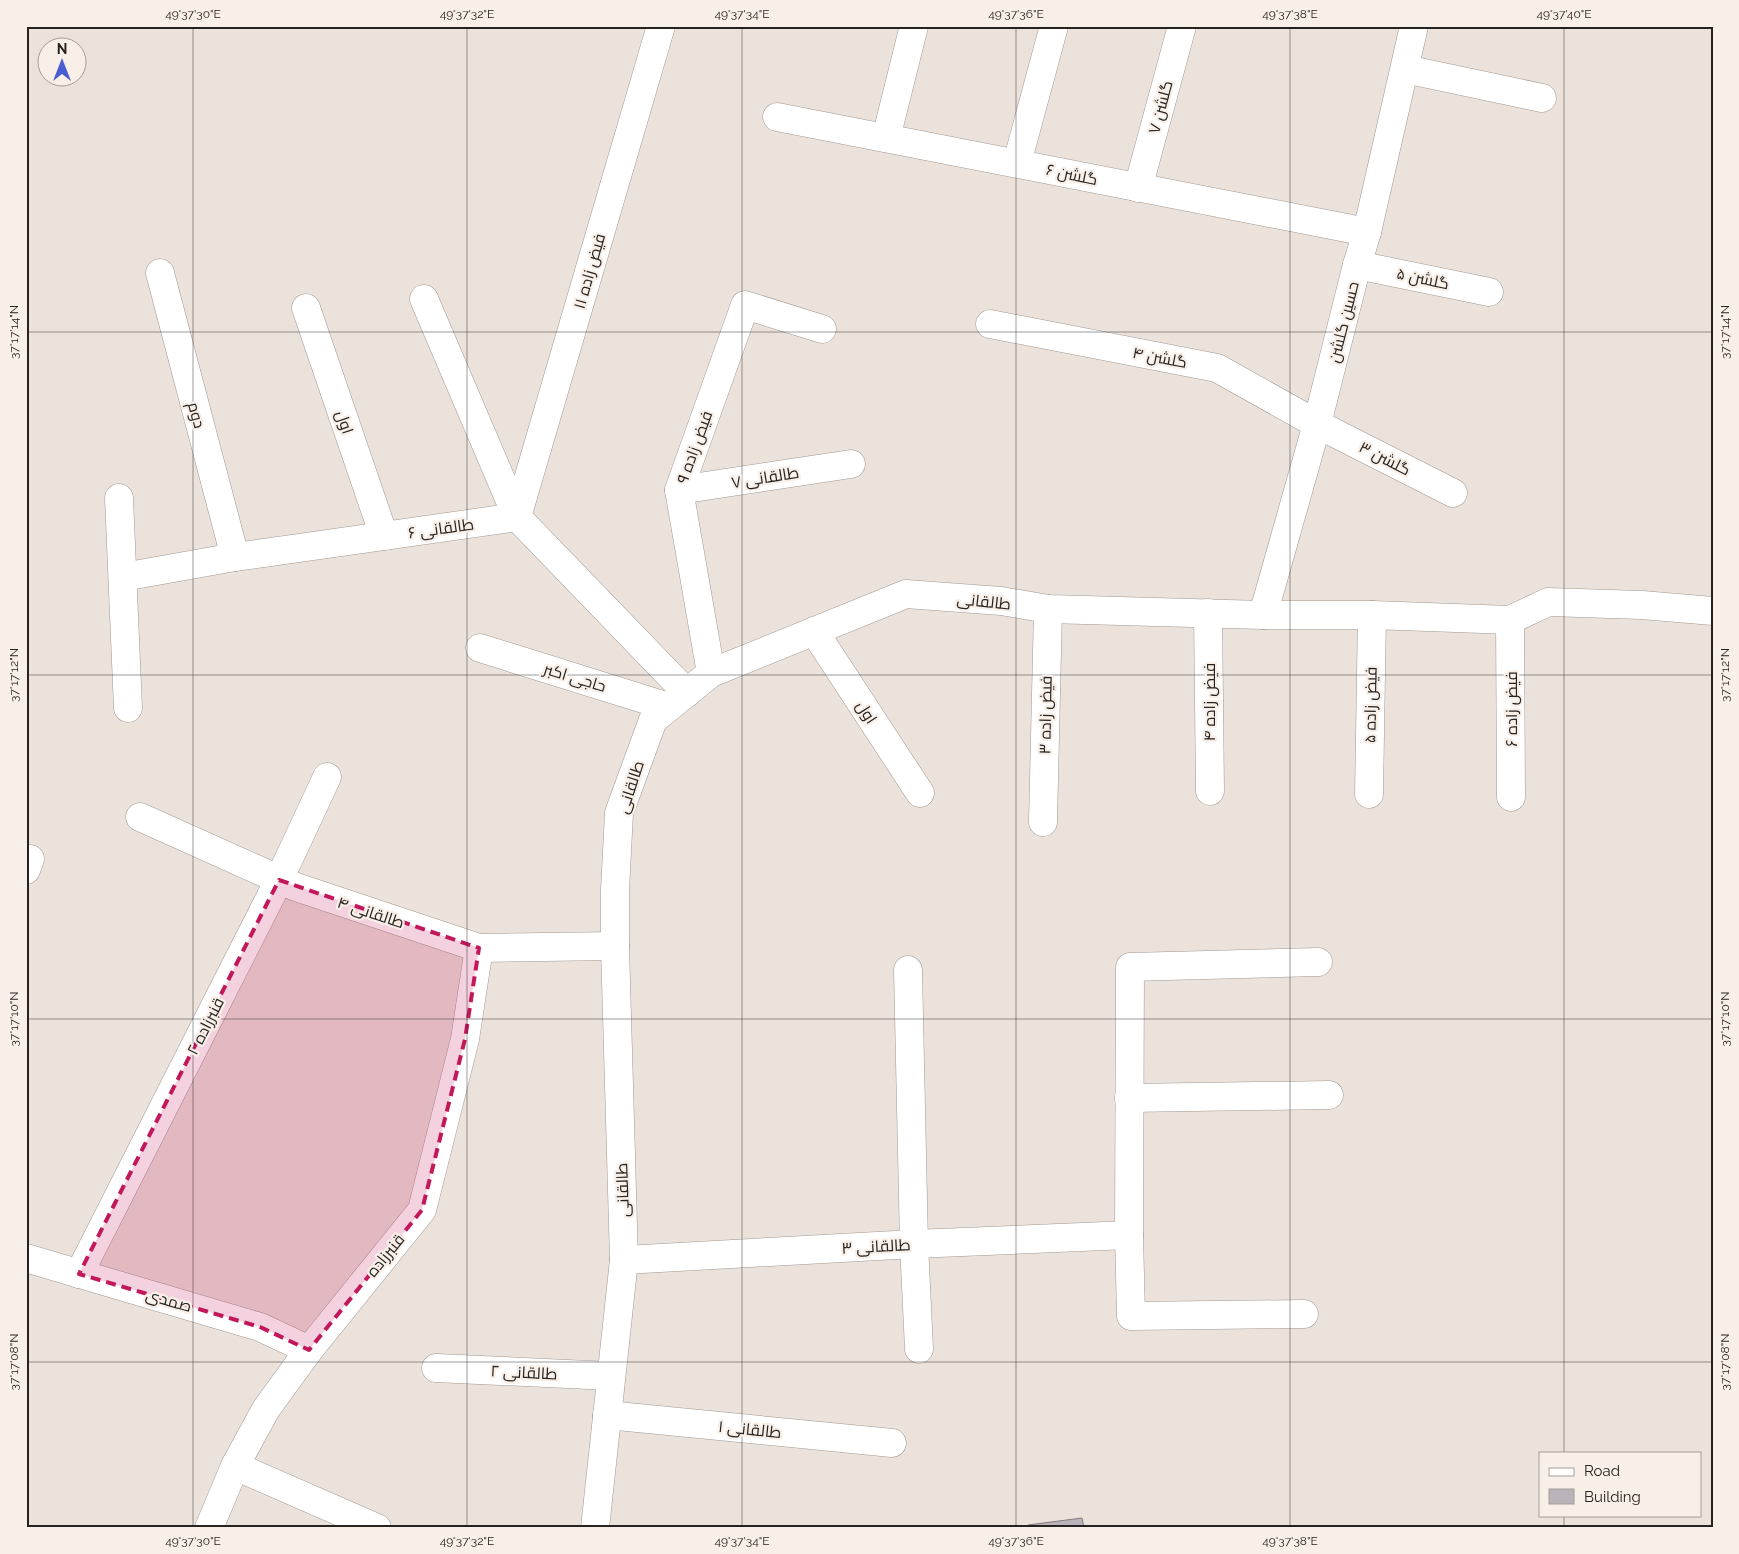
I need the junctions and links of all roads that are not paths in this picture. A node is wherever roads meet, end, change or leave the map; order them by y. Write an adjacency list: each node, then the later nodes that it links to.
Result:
1 (661, 26): 25 (street, فیض زاده ۱۱)
2 (914, 26): 9 (street)
3 (1054, 26): 10 (street)
4 (1182, 26): 11 (street, گلشن ۷)
5 (1414, 26): 6 (street, حسین گلشن)
6 (1405, 69): 7 (street); 12 (street, حسین گلشن)
7 (1542, 98)
8 (777, 118): 9 (street, گلشن ۶)
9 (886, 138): 10 (street, گلشن ۶)
10 (1017, 163): 11 (street, گلشن ۶)
11 (1138, 188): 12 (street, گلشن ۶)
12 (1367, 232): 13 (street, حسین گلشن)
13 (1357, 264): 15 (street, گلشن ۵); 20 (street, حسین گلشن)
14 (160, 272): 27 (street, دوم)
15 (1489, 292)
16 (424, 299): 25 (street)
17 (306, 308): 26 (street, اول)
18 (990, 324): 20 (street, گلشن ۴)
19 (822, 329): 22 (street, فیض زاده ۹)
20 (1317, 424): 23 (street, گلشن ۳); 32 (street, حسین گلشن)
21 (851, 464): 22 (street, طالقانی ۷)
22 (679, 490): 37 (street, فیض زاده ۹)
23 (1453, 493)
24 (119, 498): 28 (street)
25 (517, 516): 26 (street, طالقانی ۶); 38 (street)
26 (384, 536): 27 (street, طالقانی ۶)
27 (234, 557): 28 (street, طالقانی ۶)
28 (122, 577): 39 (street)
29 (1048, 609): 31 (street, طالقانی); 35 (street, طالقانی); 46 (street, فیض زاده ۳)
30 (1713, 611): 34 (street)
31 (1208, 613): 32 (street, طالقانی); 41 (street, فیض زاده ۴)
32 (1263, 615): 33 (street, طالقانی)
33 (1372, 615): 34 (street, طالقانی); 43 (street, فیض زاده ۵)
34 (1510, 620): 44 (street, فیض زاده ۶)
35 (814, 631): 37 (street, طالقانی); 42 (street, اول)
36 (480, 648): 38 (street, حاجی اکبر)
37 (711, 673): 38 (street, طالقانی)
38 (678, 700): 48 (street, طالقانی)
39 (128, 708)
40 (327, 777): 47 (street, قنبرزاده ۲)
41 (1210, 791)
42 (920, 793)
43 (1369, 794)
44 (1511, 797)
45 (140, 817): 47 (street, طالقانی ۴)
46 (1043, 822)
47 (280, 880): 49 (street, طالقانی ۴); 58 (street, قنبرزاده ۲)
48 (615, 946): 49 (street, طالقانی ۴); 57 (street, طالقانی)
49 (479, 948): 61 (street, قنبرزاده)
50 (1318, 962): 53 (street)
51 (908, 970): 55 (street)
52 (1329, 1095): 53 (street)
53 (1129, 1098): 54 (street)
54 (1129, 1235): 55 (street, طالقانی ۳); 59 (street)
55 (914, 1244): 57 (street, طالقانی ۳); 60 (street)
56 (26, 1258): 58 (street, صمدی)
57 (624, 1260): 63 (street, طالقانی)
58 (79, 1274): 61 (street, صمدی)
59 (1304, 1314)
60 (919, 1349)
61 (309, 1350): 66 (street, قنبرزاده)
62 (436, 1368): 63 (street, طالقانی ۲)
63 (611, 1376): 64 (street, طالقانی)
64 (607, 1415): 65 (street, طالقانی ۱); 69 (street, طالقانی)
65 (892, 1443)
66 (234, 1466): 67 (street, قنبرزاده); 68 (street)
67 (209, 1528)
68 (377, 1528)
69 (595, 1528)

